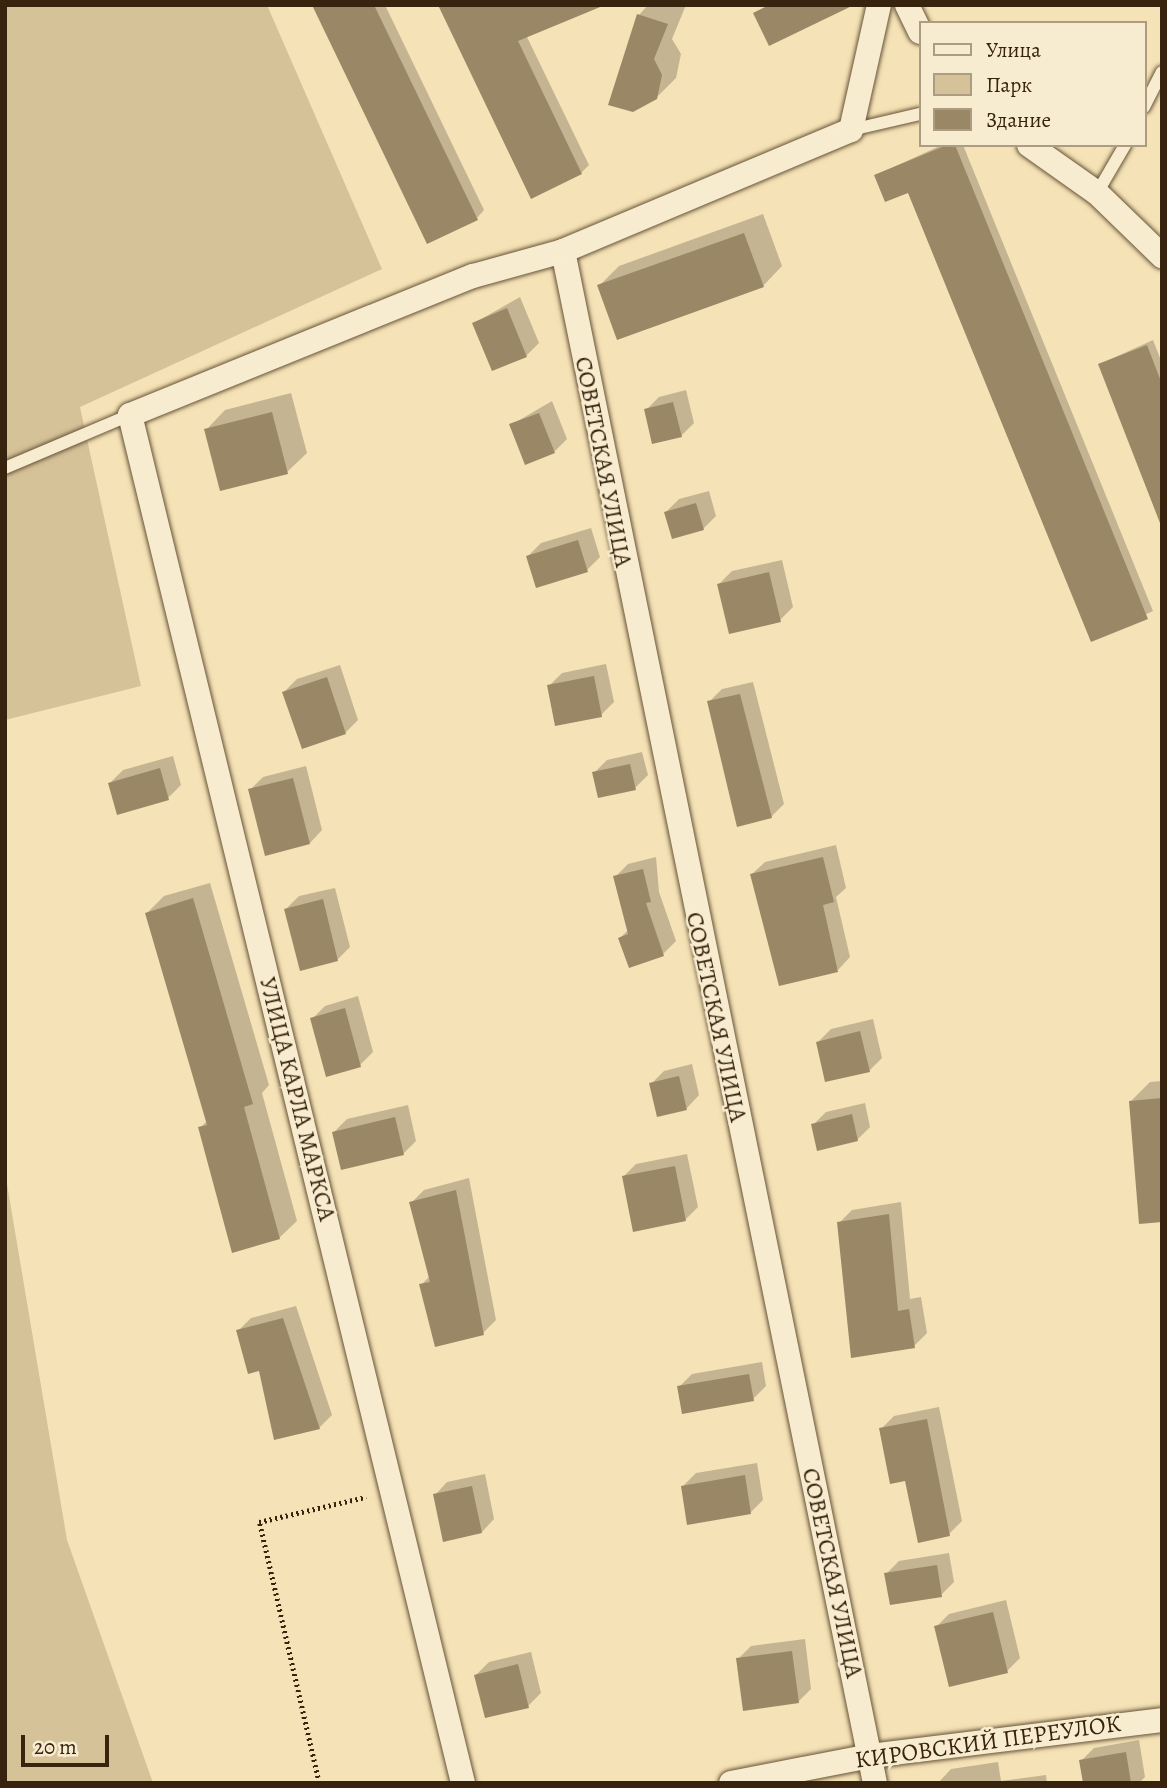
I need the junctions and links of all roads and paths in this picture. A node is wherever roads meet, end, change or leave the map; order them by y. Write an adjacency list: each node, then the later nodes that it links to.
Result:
1 (879, 5): 7 (street)
2 (907, 5): 3 (street)
3 (918, 28)
4 (1162, 72): 5 (lane)
5 (1146, 103)
6 (918, 114): 7 (lane)
7 (851, 130): 11 (street)
8 (1032, 147): 10 (street)
9 (1124, 147): 10 (lane)
10 (1097, 193): 12 (street)
11 (563, 251): 13 (street); 17 (street, СОВЕТСКАЯ УЛИЦА)
12 (1162, 256)
13 (130, 415): 14 (lane); 15 (street, УЛИЦА КАРЛА МАРКСА)
14 (5, 468)
15 (393, 1490): 18 (path); 19 (street, УЛИЦА КАРЛА МАРКСА)
16 (1162, 1720): 17 (street, КИРОВСКИЙ ПЕРЕУЛОК)
17 (870, 1756): 20 (street, КИРОВСКИЙ ПЕРЕУЛОК); 21 (street, СОВЕТСКАЯ УЛИЦА)
18 (318, 1783)
19 (463, 1783)
20 (731, 1783)
21 (875, 1783)

